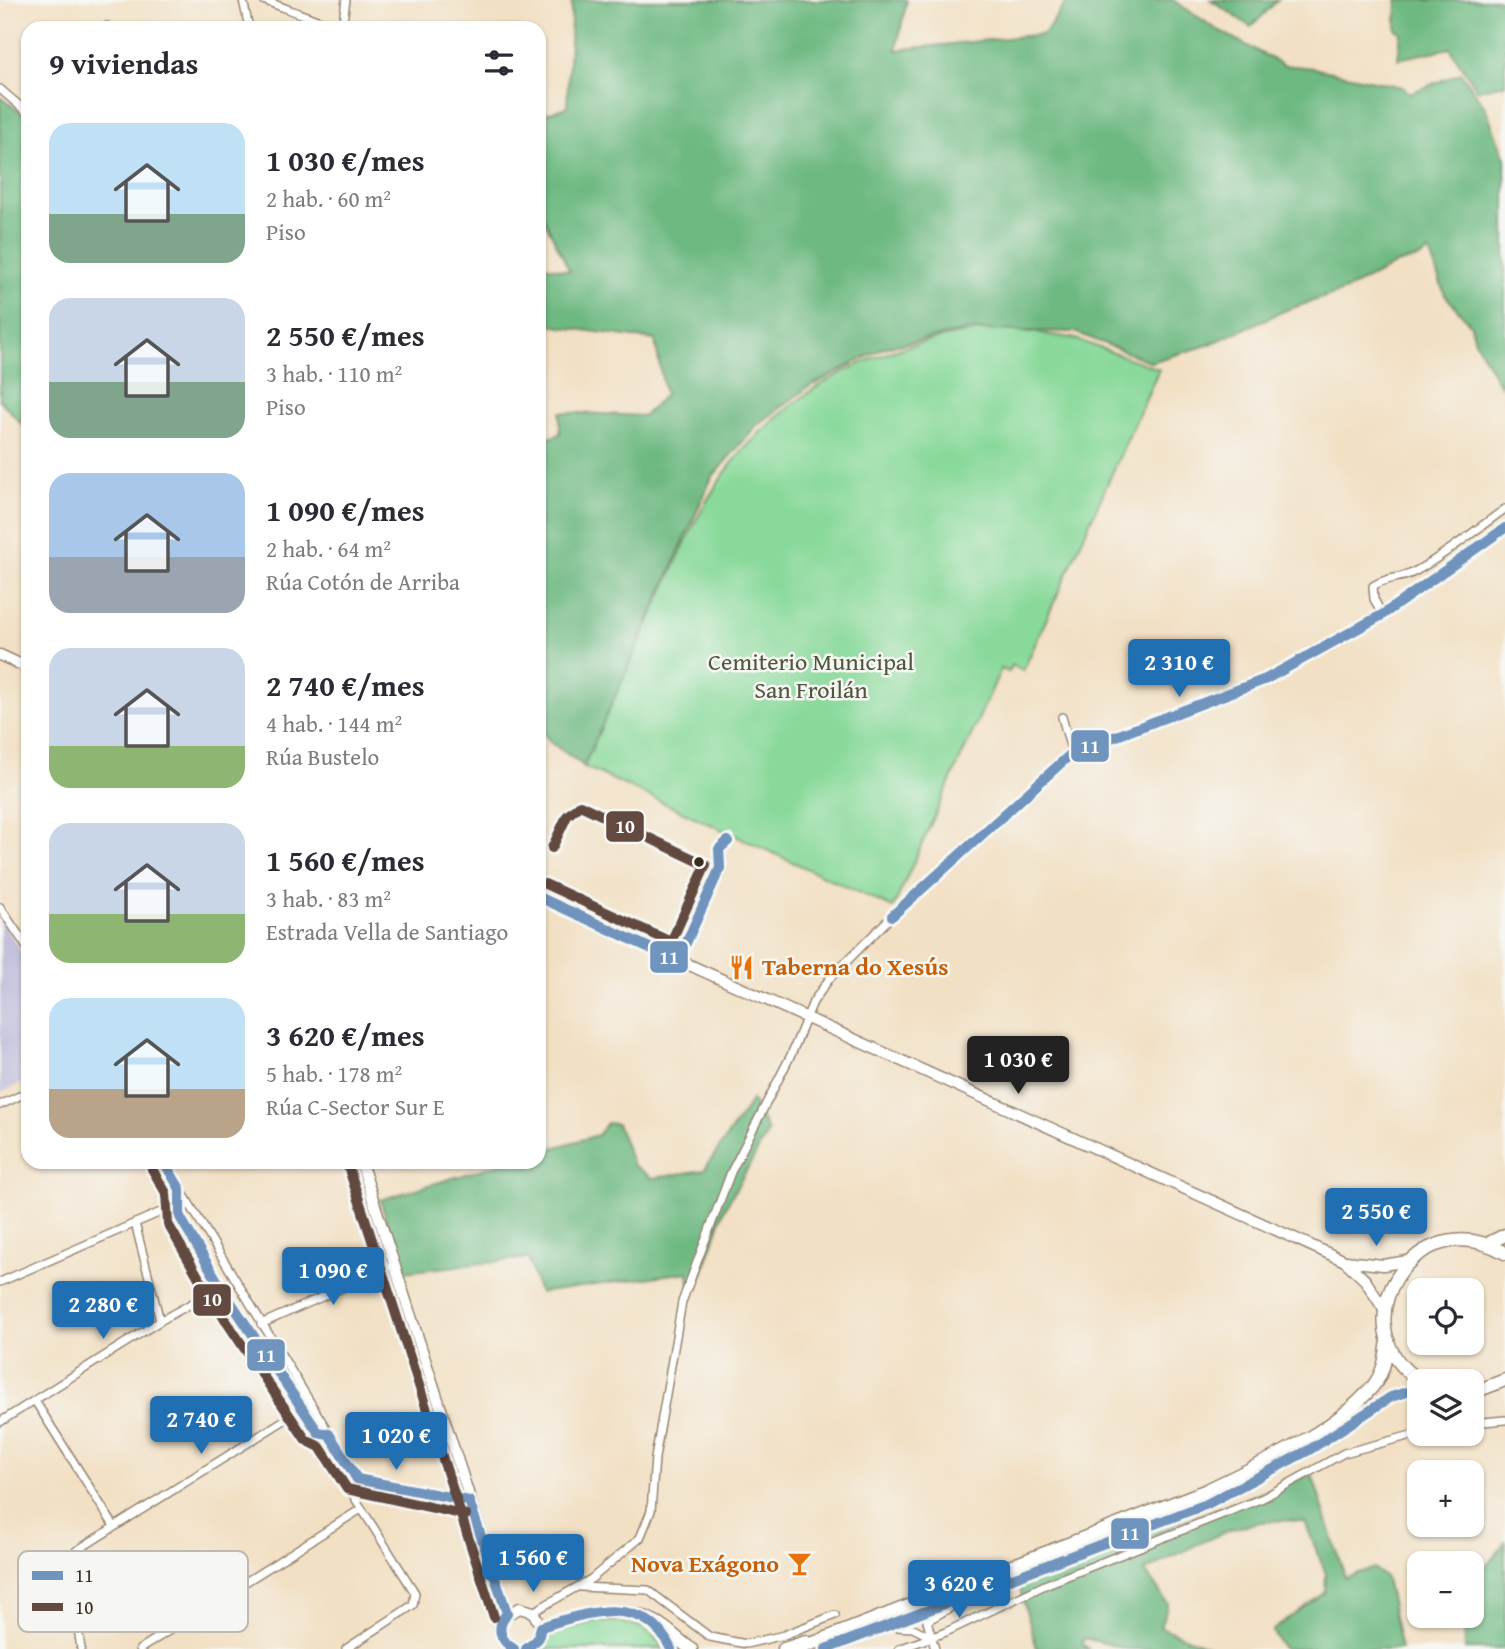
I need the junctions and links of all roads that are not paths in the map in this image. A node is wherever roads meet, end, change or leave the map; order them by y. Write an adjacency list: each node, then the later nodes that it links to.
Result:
1 (243, 0): 4 (street)
2 (263, 0): 5 (street)
3 (346, 0): 6 (street)
4 (247, 21)
5 (321, 21)
6 (342, 21)
7 (0, 89): 8 (street)
8 (21, 107)
9 (1505, 509): 11 (street)
10 (1505, 528): 11 (street)
11 (1382, 615): 15 (street)
12 (0, 656): 13 (street)
13 (21, 665)
14 (1062, 717): 15 (street)
15 (1072, 753): 19 (street)
16 (546, 900): 19 (street)
17 (0, 907): 18 (street)
18 (21, 938)
19 (807, 1017): 32 (street); 59 (street)
20 (21, 1095): 21 (street)
21 (0, 1105)
22 (167, 1169): 24 (street)
23 (363, 1169): 34 (street)
24 (180, 1189): 25 (street); 26 (street)
25 (178, 1205): 26 (street); 27 (street); 28 (street)
26 (192, 1209): 27 (street); 35 (street)
27 (180, 1217): 37 (street)
28 (135, 1223): 36 (street); 39 (street)
29 (1505, 1235): 30 (highway)
30 (1487, 1244): 31 (highway); 33 (highway)
31 (1505, 1253)
32 (1345, 1261): 33 (street); 38 (street)
33 (1408, 1261): 38 (highway)
34 (394, 1265): 40 (street); 54 (street)
35 (236, 1280): 37 (street); 37 (street); 40 (street)
36 (0, 1282)
37 (222, 1287): 39 (street); 47 (street)
38 (1385, 1311): 41 (highway)
39 (160, 1321): 46 (street)
40 (261, 1324): 51 (street)
41 (1388, 1340): 42 (highway); 69 (highway)
42 (1407, 1369)
43 (1505, 1380): 44 (highway)
44 (1484, 1388)
45 (1407, 1392): 60 (highway)
46 (35, 1401): 49 (street); 56 (street)
47 (302, 1409): 51 (street); 53 (street); 56 (street)
48 (1505, 1420): 50 (street)
49 (0, 1422)
50 (1484, 1422)
51 (329, 1434): 53 (street); 54 (street)
52 (1407, 1436): 68 (street)
53 (322, 1446): 55 (street)
54 (469, 1501): 62 (street)
55 (361, 1509): 58 (street); 71 (street)
56 (114, 1526): 57 (street)
57 (76, 1551)
58 (248, 1581)
59 (579, 1587): 61 (street); 63 (street)
60 (969, 1595): 66 (highway); 68 (street)
61 (533, 1612): 62 (street); 65 (street)
62 (507, 1613): 72 (street)
63 (835, 1615)
64 (659, 1624): 65 (highway); 74 (highway); 75 (highway)
65 (541, 1627): 73 (street)
66 (886, 1627): 68 (street); 69 (highway)
67 (167, 1632): 70 (street)
68 (931, 1637): 78 (street); 79 (street)
69 (826, 1646): 76 (highway); 77 (highway)
70 (140, 1649)
71 (346, 1649)
72 (514, 1649)
73 (526, 1649)
74 (671, 1649)
75 (691, 1649)
76 (784, 1649)
77 (798, 1649)
78 (899, 1649)
79 (935, 1649)

